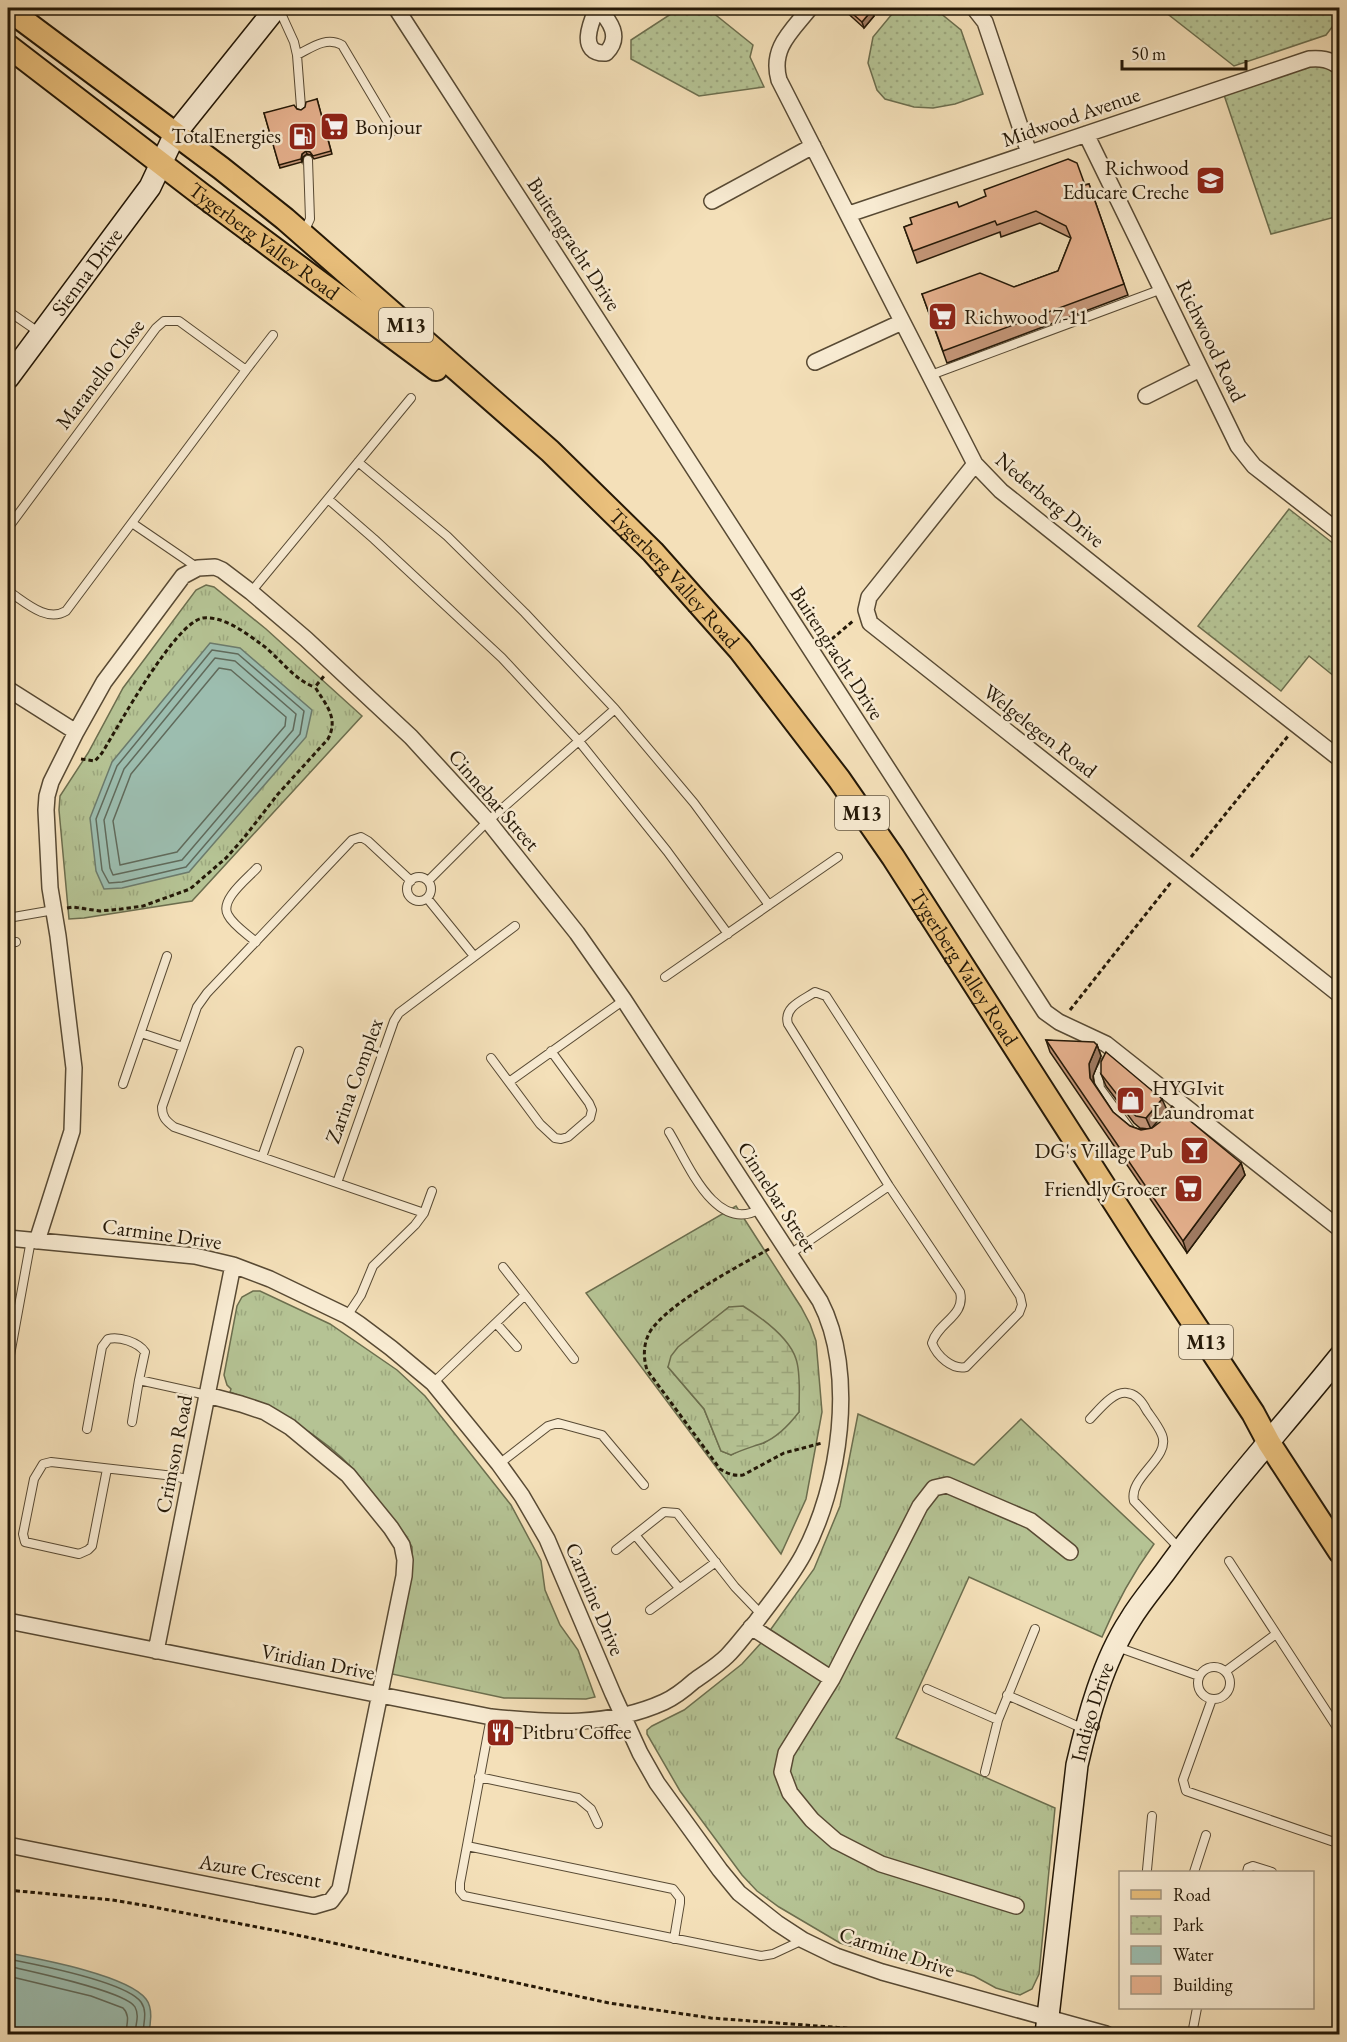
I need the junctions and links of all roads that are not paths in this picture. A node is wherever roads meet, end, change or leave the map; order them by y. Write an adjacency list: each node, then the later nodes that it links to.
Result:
1 (277, 8): 8 (lane); 13 (street)
2 (396, 8): 69 (street, Buitengracht Drive)
3 (810, 8): 14 (street, Nederberg Drive)
4 (994, 8): 6 (lane)
5 (8, 9): 13 (main road, Tygerberg Valley Road / M13)
6 (977, 12): 15 (street)
7 (8, 46): 18 (main road, Tygerberg Valley Road / M13)
8 (297, 55): 10 (lane); 11 (lane)
9 (1340, 67): 12 (street, Midwood Avenue)
10 (301, 107)
11 (393, 131)
12 (1086, 134): 15 (street, Midwood Avenue); 23 (street, Richwood Road)
13 (175, 135): 18 (street, Sienna Drive); 22 (main road, Tygerberg Valley Road / M13)
14 (813, 146): 20 (street); 21 (street, Nederberg Drive)
15 (1029, 153): 21 (street, Midwood Avenue)
16 (8, 155): 19 (lane)
17 (308, 160): 22 (lane)
18 (162, 164): 26 (street, Sienna Drive); 35 (main road, Tygerberg Valley Road / M13)
19 (8, 173)
20 (712, 201)
21 (849, 214): 25 (street, Nederberg Drive)
22 (302, 235): 35 (main road, Tygerberg Valley Road / M13)
23 (1162, 289): 29 (street, Richwood Road); 31 (lane)
24 (8, 311): 26 (lane)
25 (902, 322): 28 (street); 31 (street, Nederberg Drive)
26 (41, 334): 32 (street, Sienna Drive)
27 (273, 335): 30 (lane)
28 (815, 362)
29 (1200, 369): 33 (street); 41 (street, Richwood Road)
30 (246, 370): 39 (lane); 40 (lane, Maranello Close)
31 (931, 375): 37 (street, Nederberg Drive)
32 (8, 378)
33 (1146, 396)
34 (411, 398): 36 (lane)
35 (527, 430): 103 (main road, Tygerberg Valley Road / M13)
36 (358, 462): 38 (lane); 46 (lane)
37 (975, 464): 49 (street, Nederberg Drive); 65 (street, Welgelegen Road)
38 (328, 499): 44 (lane); 48 (lane)
39 (132, 523): 42 (lane); 43 (lane)
40 (8, 528)
41 (1340, 533)
42 (198, 568): 44 (street, Cinnebar Street); 47 (street)
43 (8, 591)
44 (251, 592): 50 (street, Cinnebar Street)
45 (8, 688): 47 (street)
46 (615, 709): 48 (lane); 56 (lane)
47 (75, 732): 57 (street)
48 (578, 740): 50 (lane); 60 (lane)
49 (1340, 759)
50 (488, 821): 54 (lane); 66 (street, Cinnebar Street)
51 (838, 857): 56 (lane)
52 (257, 868): 61 (lane)
53 (411, 881): 54 (lane); 55 (lane); 61 (lane)
54 (428, 881): 55 (lane)
55 (427, 898): 63 (lane)
56 (769, 905): 60 (lane)
57 (59, 910): 58 (lane); 85 (street)
58 (8, 918)
59 (515, 926): 63 (lane, Zarina Complex)
60 (728, 934): 64 (lane)
61 (256, 942): 68 (lane)
62 (167, 956): 67 (lane)
63 (474, 956): 78 (lane, Zarina Complex)
64 (665, 977)
65 (1340, 995)
66 (624, 1000): 71 (lane); 81 (street, Cinnebar Street)
67 (141, 1032): 68 (lane); 74 (lane)
68 (183, 1047): 77 (lane)
69 (1113, 1049): 76 (lane); 83 (street, Buitengracht Drive)
70 (299, 1051): 77 (lane)
71 (551, 1051): 73 (lane); 73 (lane)
72 (491, 1058): 73 (lane)
73 (509, 1082)
74 (123, 1084)
75 (669, 1131): 81 (lane)
76 (1139, 1134)
77 (262, 1157): 78 (lane)
78 (337, 1183): 82 (lane)
79 (889, 1186): 79 (lane); 86 (lane)
80 (432, 1191): 82 (lane)
81 (760, 1209): 86 (street, Cinnebar Street)
82 (424, 1213): 90 (lane)
83 (1340, 1228)
84 (8, 1238): 85 (street, Carmine Drive)
85 (34, 1240): 87 (street, Carmine Drive); 92 (lane)
86 (790, 1254): 117 (street, Cinnebar Street)
87 (233, 1265): 90 (street, Carmine Drive); 99 (street, Crimson Road)
88 (503, 1267): 89 (lane)
89 (525, 1295): 91 (lane); 95 (lane)
90 (347, 1316): 98 (street, Carmine Drive)
91 (496, 1323): 93 (lane); 98 (lane)
92 (11, 1330): 96 (lane)
93 (517, 1347)
94 (1340, 1356): 103 (street, Indigo Drive)
95 (574, 1359)
96 (8, 1366)
97 (139, 1380): 99 (lane); 101 (lane); 102 (lane)
98 (433, 1383): 104 (street, Carmine Drive)
99 (207, 1395): 106 (street, Crimson Road); 128 (street)
100 (1090, 1419): 109 (lane)
101 (132, 1422)
102 (87, 1429)
103 (1269, 1443): 109 (street, Indigo Drive); 112 (main road, Tygerberg Valley Road / M13)
104 (499, 1464): 107 (lane); 131 (street, Carmine Drive)
105 (107, 1469): 105 (lane); 106 (lane)
106 (190, 1480): 123 (street, Crimson Road)
107 (644, 1485)
108 (636, 1536): 110 (lane); 114 (lane); 115 (lane)
109 (1181, 1549): 122 (street, Indigo Drive)
110 (616, 1551)
111 (1070, 1552): 126 (street)
112 (1340, 1552)
113 (1229, 1561): 121 (lane)
114 (716, 1562): 115 (lane); 117 (lane)
115 (679, 1588): 116 (lane)
116 (650, 1610)
117 (761, 1614): 119 (street, Cinnebar Street)
118 (8, 1621): 123 (street, Viridian Drive)
119 (751, 1627): 126 (street); 131 (street, Cinnebar Street)
120 (1035, 1629): 129 (lane)
121 (1276, 1634): 124 (lane); 135 (lane)
122 (1115, 1647): 125 (lane); 134 (street, Indigo Drive)
123 (156, 1650): 128 (street, Viridian Drive)
124 (1226, 1671): 125 (lane); 130 (lane)
125 (1198, 1676): 130 (lane)
126 (832, 1679): 148 (street)
127 (927, 1689): 133 (lane)
128 (379, 1695): 132 (street, Viridian Drive); 142 (street, Azure Crescent)
129 (1007, 1695): 133 (lane); 134 (lane)
130 (1212, 1699): 141 (lane)
131 (623, 1715): 132 (street, Viridian Drive); 150 (street, Carmine Drive)
132 (491, 1717): 137 (lane)
133 (998, 1720): 136 (lane)
134 (1085, 1729): 152 (street, Indigo Drive)
135 (1340, 1732)
136 (985, 1772)
137 (479, 1778): 139 (lane); 143 (lane)
138 (1152, 1816): 144 (lane)
139 (598, 1824)
140 (1206, 1835): 145 (lane)
141 (1340, 1844)
142 (8, 1845)
143 (467, 1846): 149 (lane); 149 (lane)
144 (1149, 1871)
145 (1194, 1871)
146 (1247, 1871): 147 (lane)
147 (1269, 1871)
148 (1016, 1906)
149 (674, 1940): 150 (lane)
150 (803, 1940): 152 (street, Carmine Drive)
151 (1197, 2009): 154 (lane)
152 (1047, 2027): 153 (street, Carmine Drive)
153 (1106, 2034)
154 (1192, 2034)

